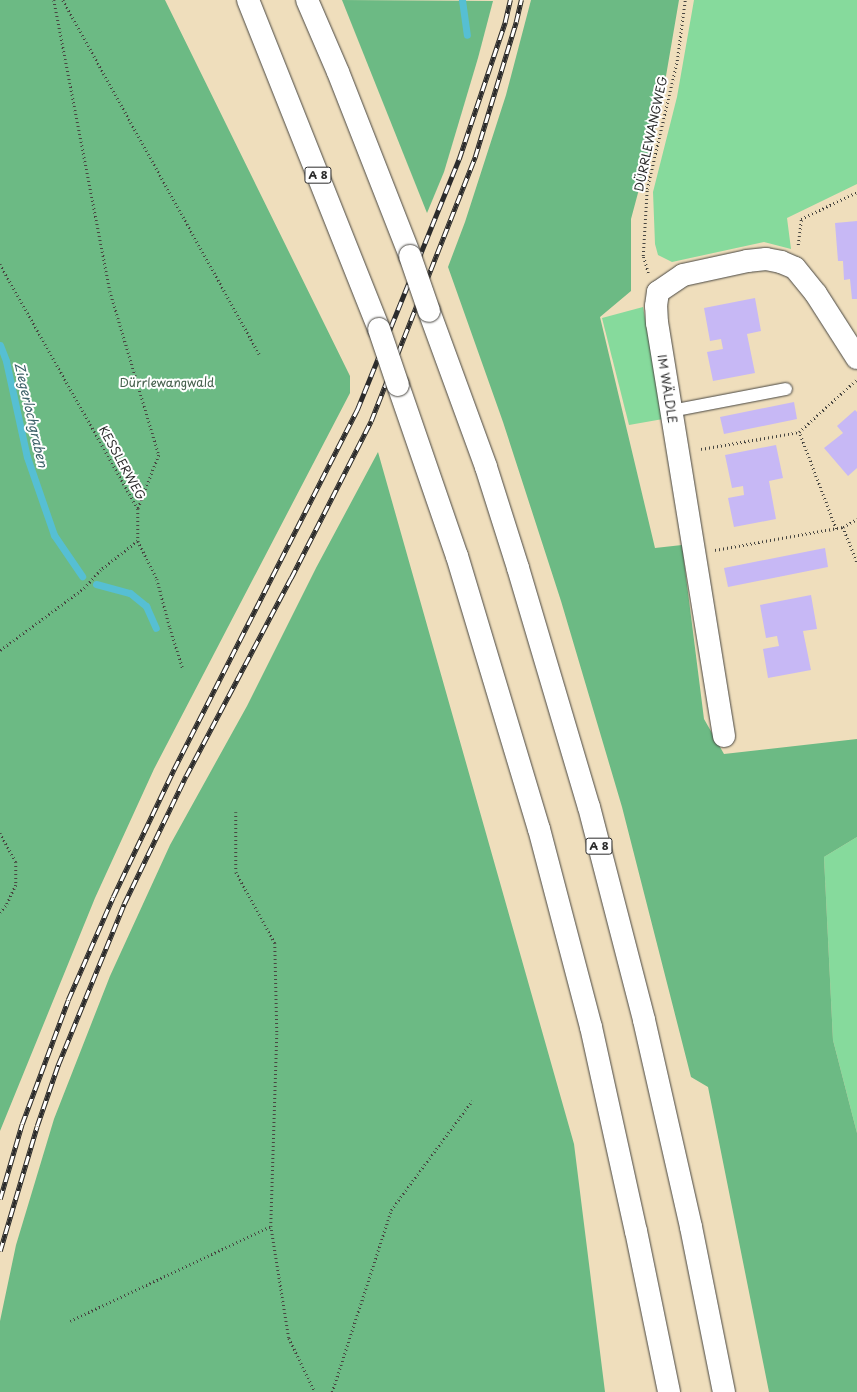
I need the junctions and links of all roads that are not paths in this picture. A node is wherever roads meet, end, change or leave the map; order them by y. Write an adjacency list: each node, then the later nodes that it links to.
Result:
1 (248, 0): 7 (main road, A 8, bridge)
2 (307, 0): 8 (main road, A 8, bridge)
3 (857, 358): 5 (main road, IM WÄLDLE)
4 (786, 389): 5 (lane)
5 (671, 411): 6 (main road, IM WÄLDLE)
6 (724, 736)
7 (668, 1392)
8 (724, 1392)

